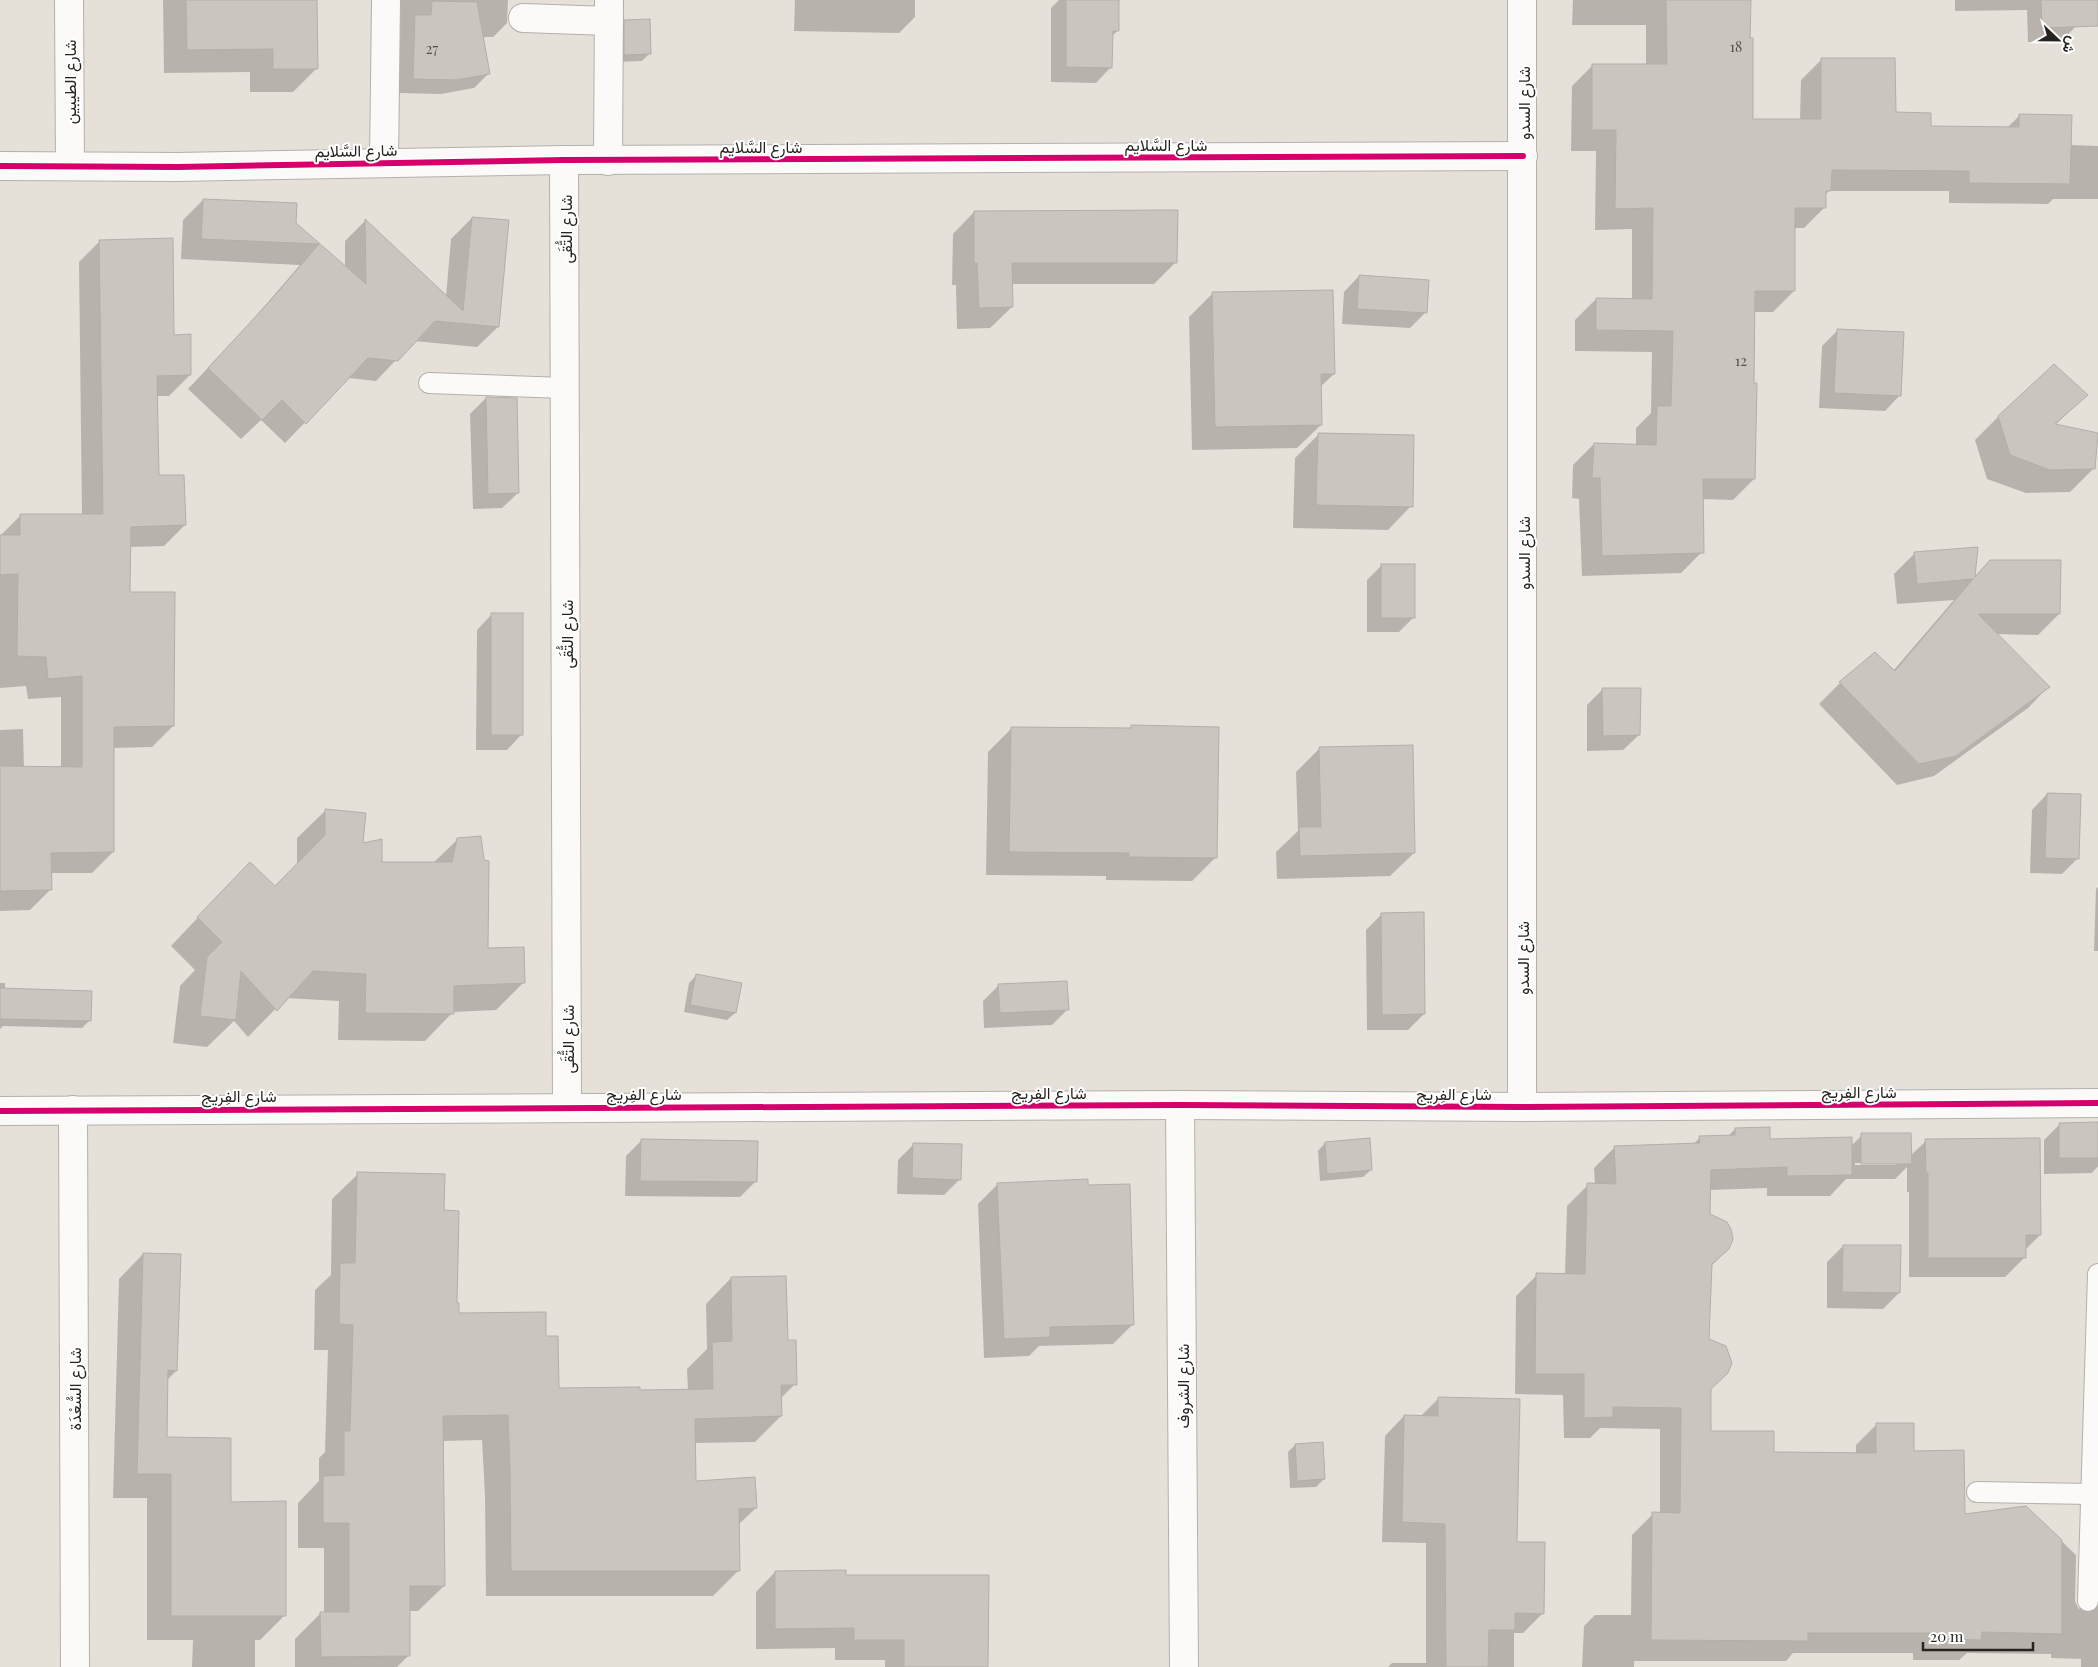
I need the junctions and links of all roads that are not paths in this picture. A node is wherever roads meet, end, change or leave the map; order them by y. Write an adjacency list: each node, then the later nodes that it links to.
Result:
1 (69, 0): 10 (street, شارع الطيبين)
2 (386, 0): 9 (street, شارع السَّلايم)
3 (1522, 0): 6 (street, شارع السدو)
4 (609, 11): 5 (street); 8 (street)
5 (523, 18)
6 (1523, 156): 8 (street, شارع السَّلايم); 17 (street, شارع السدو)
7 (564, 160): 8 (street, شارع السَّلايم); 9 (street, شارع السَّلايم); 13 (street, شارع التُّقَى)
8 (608, 160)
9 (384, 164): 10 (street, شارع السَّلايم)
10 (70, 165): 11 (street, شارع السَّلايم)
11 (0, 166)
12 (430, 383): 13 (lane)
13 (565, 388): 16 (street, شارع التُّقَى)
14 (2098, 1104): 17 (street, شارع الفِريج)
15 (1180, 1105): 16 (street, شارع الفِريج); 17 (street, شارع الفِريج); 26 (street, شارع الشروف)
16 (567, 1107): 18 (street, شارع الفِريج)
17 (1522, 1107)
18 (73, 1110): 19 (street, شارع الفِريج); 25 (street, شارع السُّعْدَة)
19 (0, 1111)
20 (2098, 1274): 21 (lane)
21 (2096, 1415): 23 (lane)
22 (1977, 1492): 23 (lane)
23 (2091, 1494): 24 (lane)
24 (2088, 1602)
25 (75, 1667)
26 (1184, 1667)

